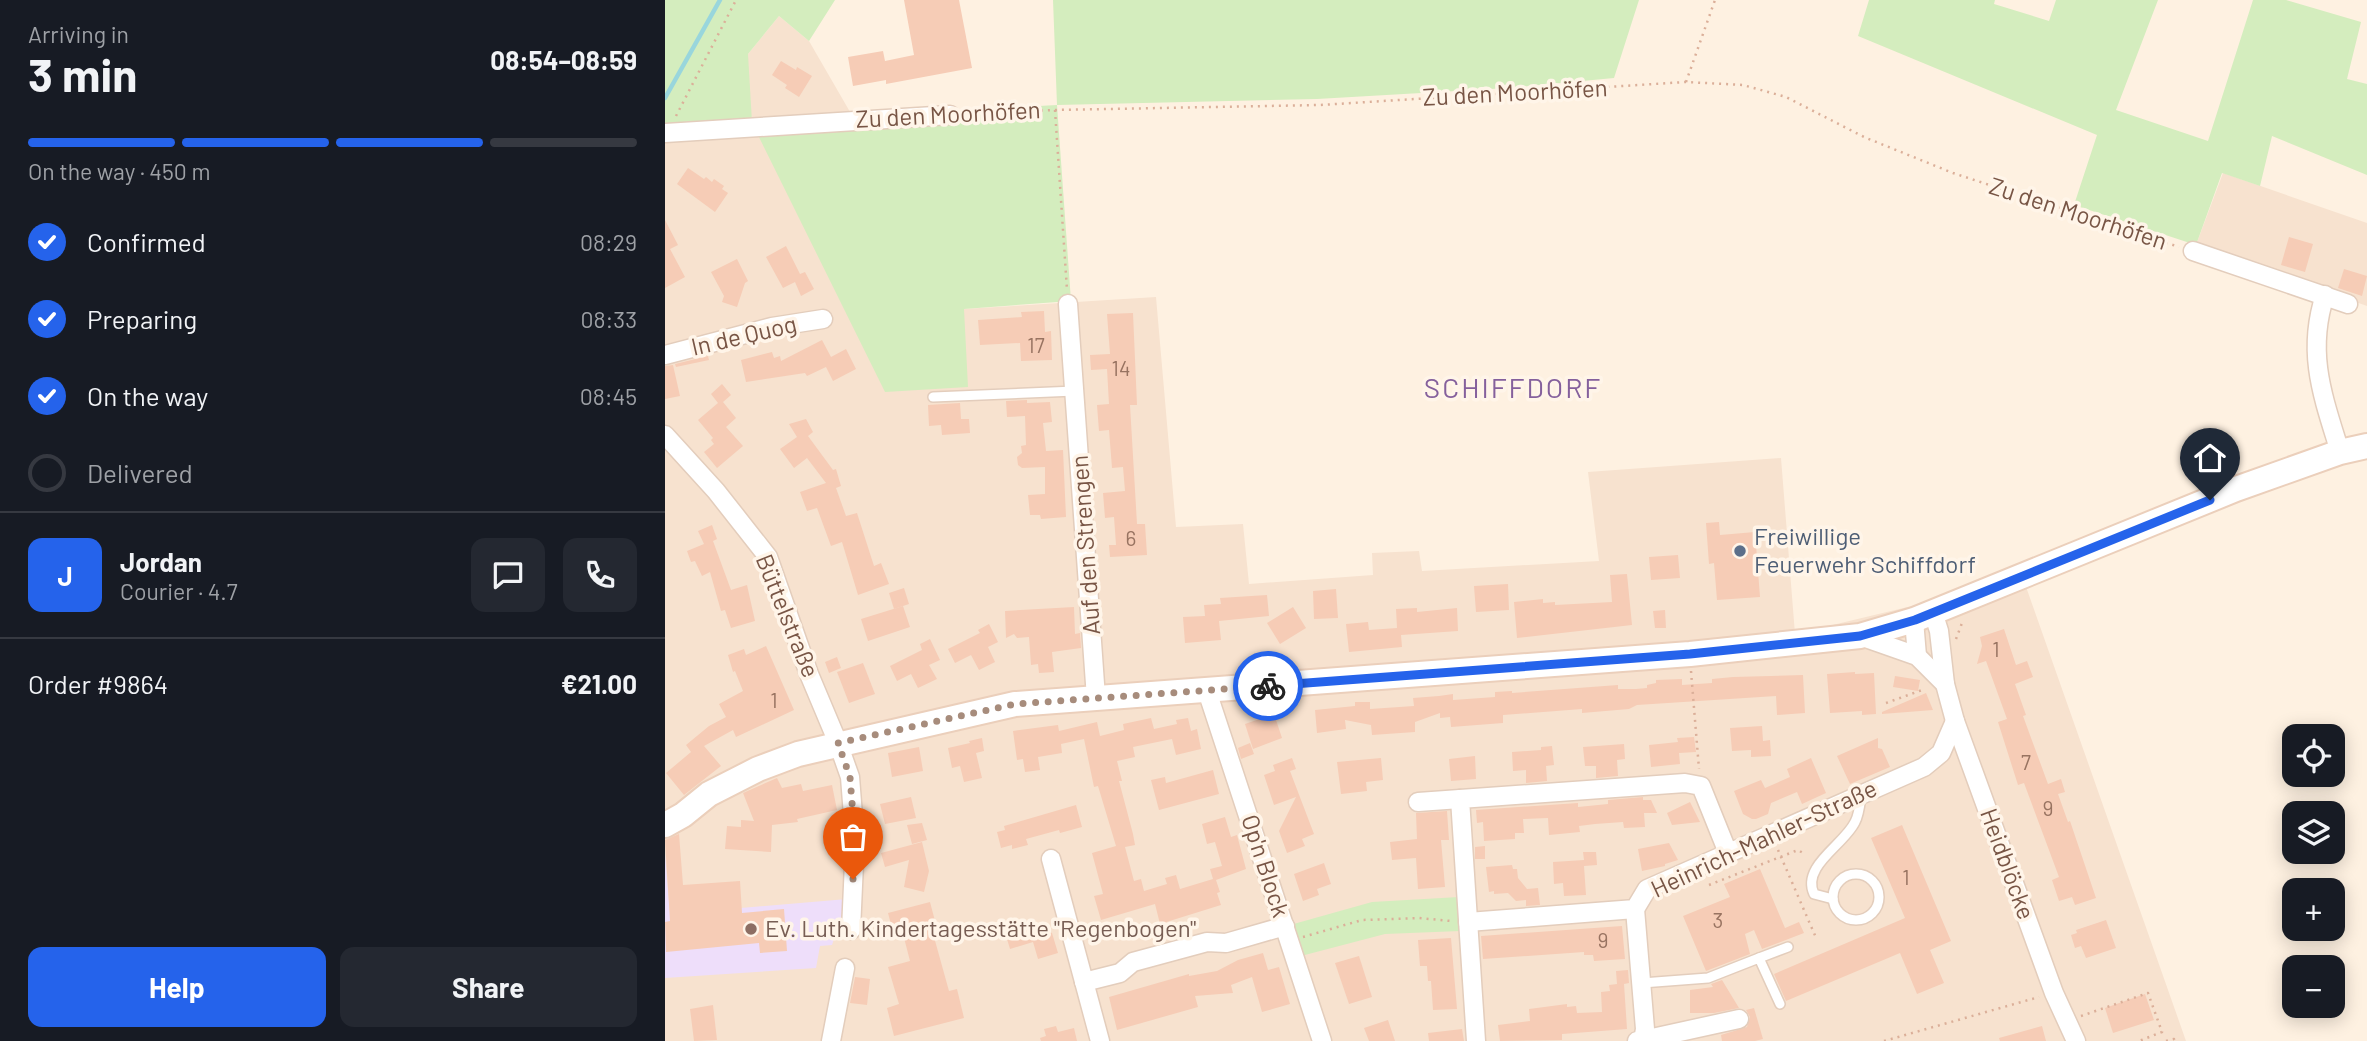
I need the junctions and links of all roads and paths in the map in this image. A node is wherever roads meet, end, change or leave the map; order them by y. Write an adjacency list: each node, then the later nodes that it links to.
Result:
1 (736, 0): 6 (path)
2 (1715, 0): 3 (path)
3 (1686, 82): 4 (path, Zu den Moorhöfen); 7 (path, Zu den Moorhöfen)
4 (1055, 110): 5 (path, Zu den Moorhöfen); 9 (path)
5 (950, 115): 6 (street, Zu den Moorhöfen)
6 (666, 132)
7 (2193, 251): 8 (street, Zu den Moorhöfen)
8 (2325, 295): 10 (street, Zu den Moorhöfen); 17 (street)
9 (1068, 304): 13 (street, Auf den Strengen)
10 (2348, 304)
11 (823, 319): 12 (street, In de Quog)
12 (665, 355)
13 (1075, 391): 14 (lane); 24 (street, Auf den Strengen)
14 (933, 397)
15 (665, 435): 27 (street, Büttelstraße)
16 (2367, 446): 17 (street)
17 (2340, 452): 18 (street)
18 (1924, 616): 19 (street); 21 (street); 22 (street, Heidblöcke)
19 (1860, 636): 20 (street); 21 (street, Heidblöcke)
20 (1690, 654): 23 (street); 28 (path)
21 (1917, 656): 22 (street, Heidblöcke)
22 (1945, 684): 25 (path); 26 (street, Heidblöcke)
23 (1207, 691): 24 (street); 43 (street, Op'n Block)
24 (1096, 698): 27 (street)
25 (1886, 703)
26 (1955, 721): 29 (street, Heinrich-Mahler-Straße); 50 (street, Heidblöcke)
27 (838, 743): 32 (street); 42 (street, Büttelstraße)
28 (1701, 786): 30 (street); 34 (street)
29 (1862, 794): 33 (street, Heinrich-Mahler-Straße); 39 (lane)
30 (1460, 799): 31 (street); 41 (street)
31 (1418, 802)
32 (665, 825)
33 (1771, 834): 34 (street, Heinrich-Mahler-Straße); 36 (path)
34 (1728, 853): 40 (street, Heinrich-Mahler-Straße)
35 (1803, 853): 36 (path)
36 (1780, 855): 38 (path); 44 (path)
37 (1052, 859): 48 (street)
38 (1710, 885)
39 (1833, 899): 39 (lane)
40 (1635, 909): 41 (street, Heinrich-Mahler-Straße); 49 (street)
41 (1468, 922): 43 (path); 58 (street)
42 (851, 930)
43 (1287, 934): 48 (street); 57 (street, Op'n Block)
44 (1817, 940)
45 (1788, 947): 46 (lane)
46 (1759, 958): 49 (lane); 51 (lane)
47 (845, 968): 55 (street)
48 (1084, 982): 56 (street)
49 (1642, 983): 54 (street)
50 (2054, 993): 53 (street, Heidblöcke); 59 (path)
51 (1780, 1004)
52 (1739, 1019): 54 (street)
53 (2067, 1020): 60 (street, Heidblöcke); 61 (path)
54 (1640, 1040)
55 (831, 1041)
56 (1100, 1041)
57 (1322, 1041)
58 (1476, 1041)
59 (1884, 1041)
60 (2076, 1041)
61 (2139, 1041)
62 (2166, 1041): 63 (path)
63 (2175, 1041)

